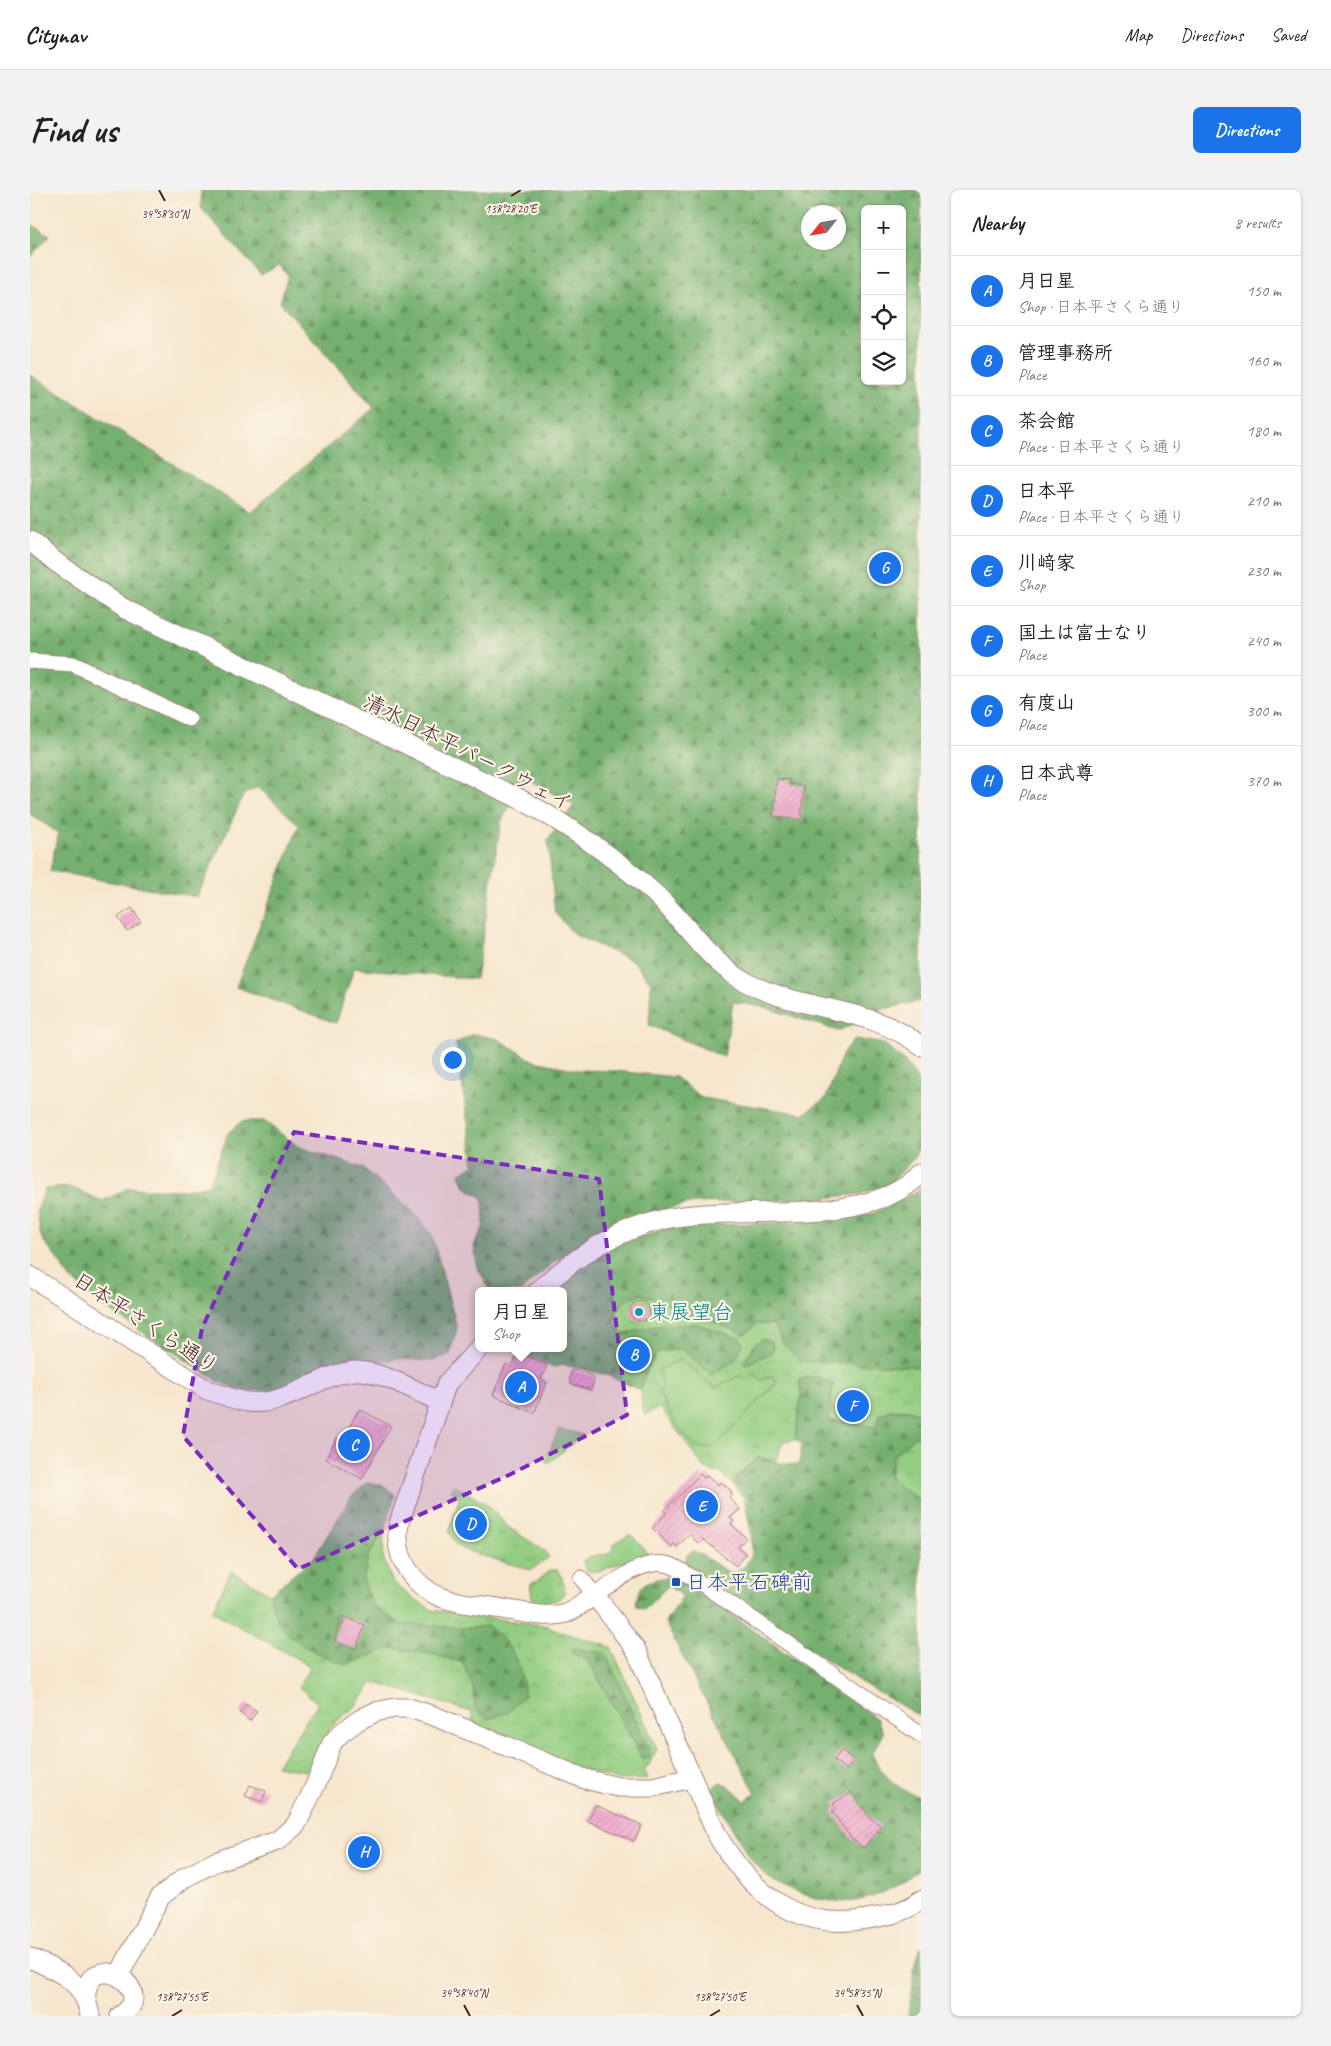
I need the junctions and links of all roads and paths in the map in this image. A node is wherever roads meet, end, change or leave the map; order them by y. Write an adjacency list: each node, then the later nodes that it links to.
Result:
1 (30, 541): 4 (street, 清水日本平パークウェイ)
2 (30, 661): 3 (street)
3 (189, 719)
4 (921, 1046)
5 (921, 1173): 7 (street)
6 (30, 1276): 9 (street, 日本平さくら通り)
7 (542, 1287)
8 (475, 1352): 9 (street)
9 (440, 1402): 11 (street)
10 (581, 1578): 11 (street)
11 (595, 1594): 12 (street); 13 (street)
12 (921, 1735)
13 (691, 1778): 14 (street); 17 (street)
14 (921, 1900)
15 (30, 1958): 16 (street)
16 (52, 1968): 18 (street); 19 (street)
17 (119, 1975): 18 (street); 20 (street)
18 (92, 1980): 19 (street)
19 (91, 2010)
20 (120, 2016)

